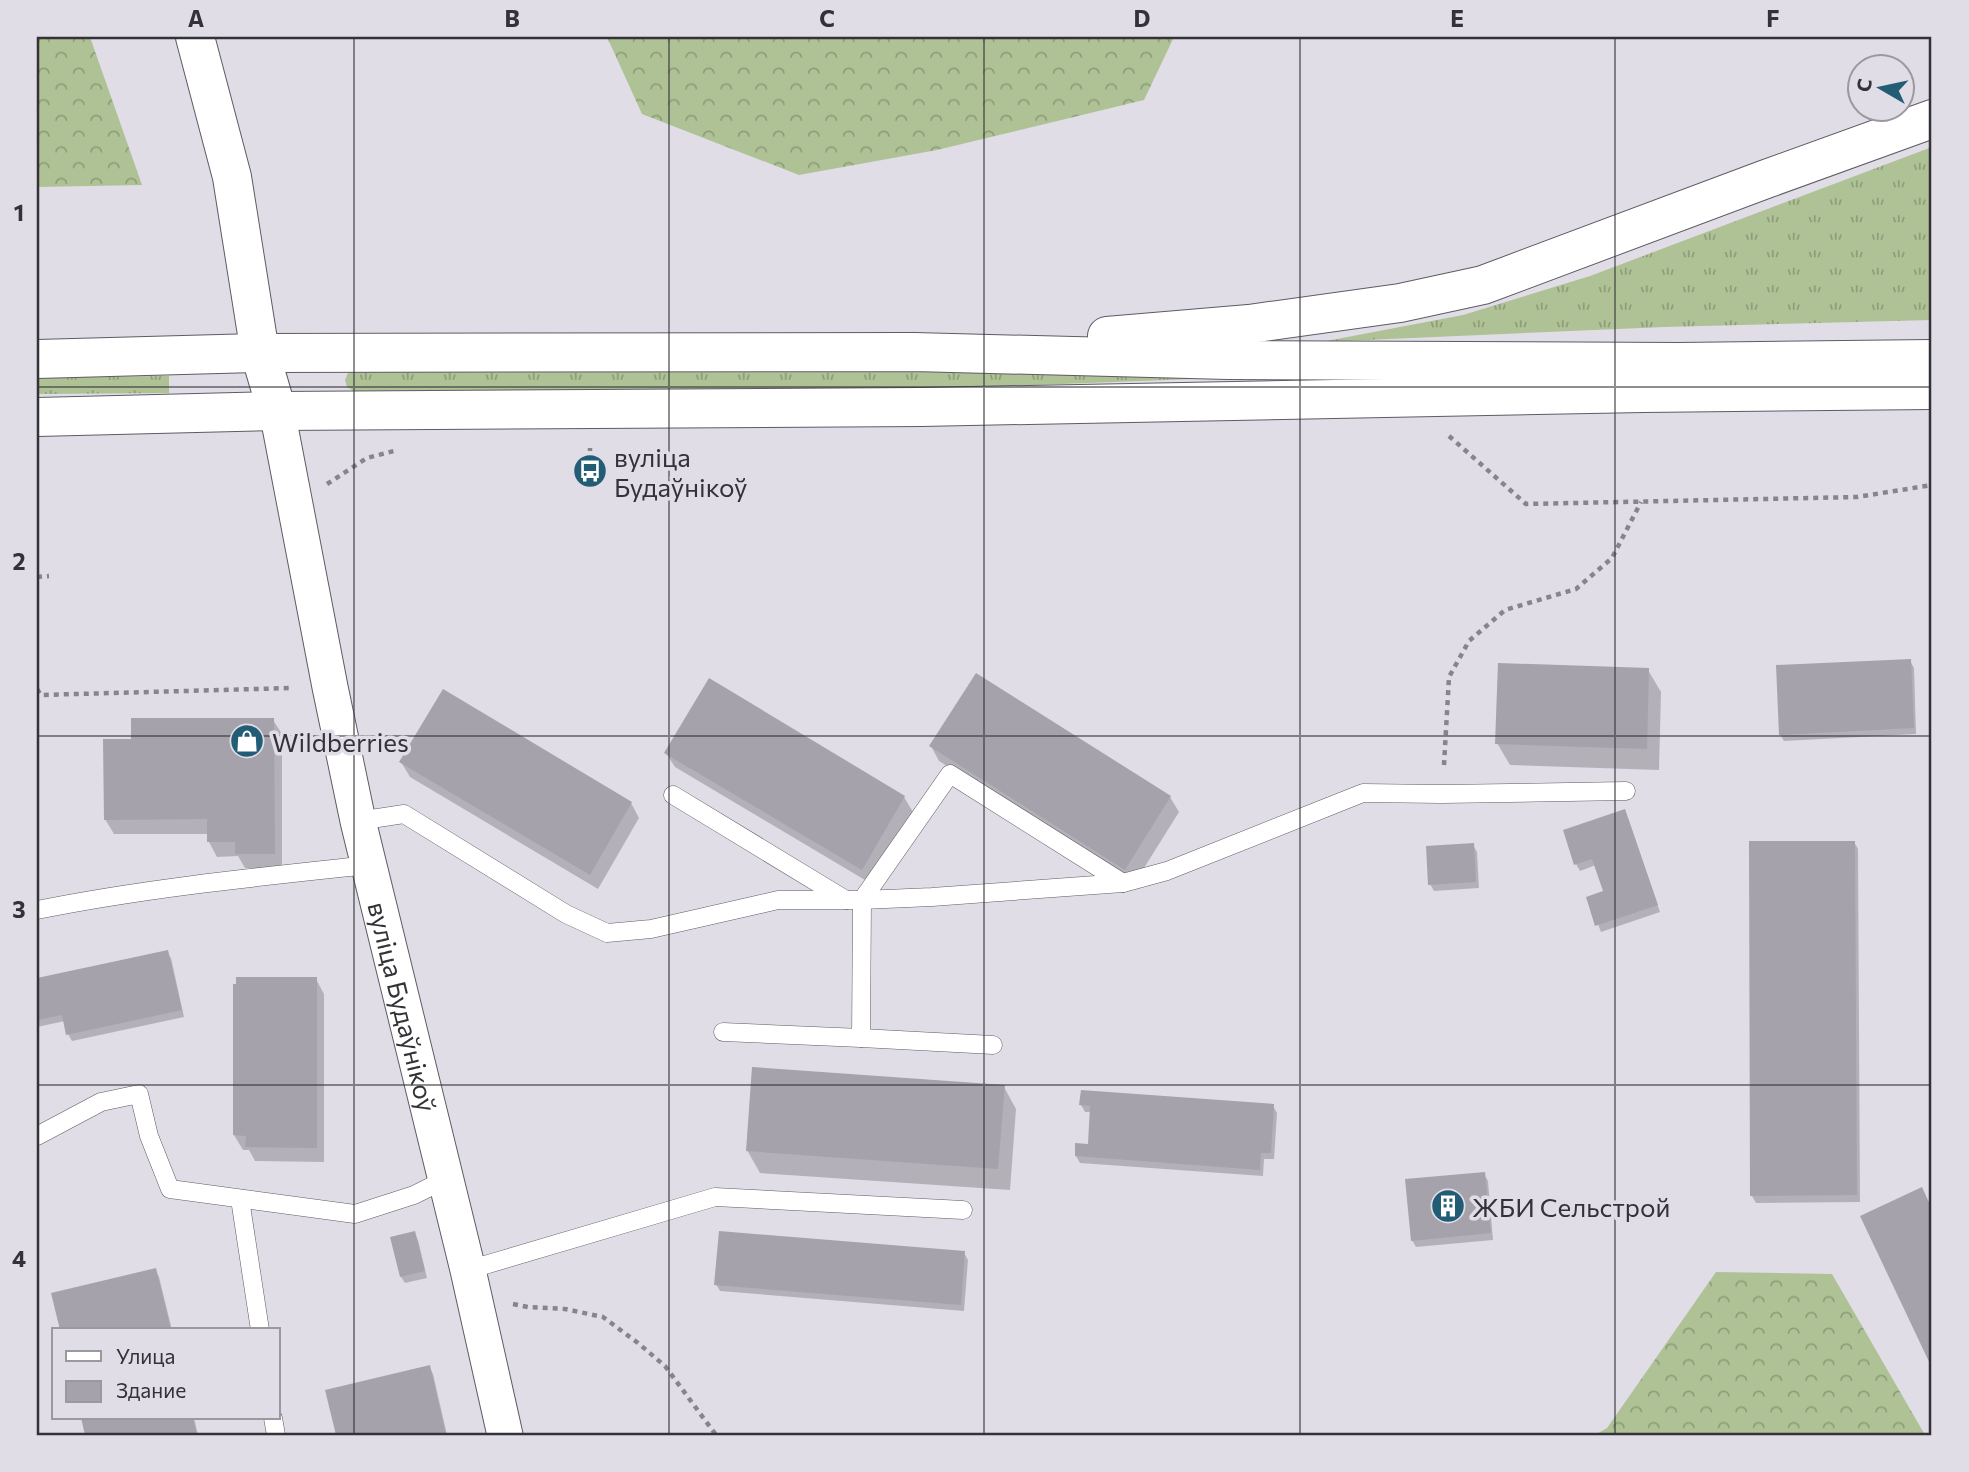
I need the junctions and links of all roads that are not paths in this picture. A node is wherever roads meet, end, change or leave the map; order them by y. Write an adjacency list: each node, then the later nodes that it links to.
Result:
1 (195, 37): 4 (main road)
2 (1932, 119): 3 (main road)
3 (914, 352): 4 (main road); 6 (main road)
4 (260, 353): 5 (main road); 8 (main road)
5 (37, 359)
6 (1932, 359)
7 (1932, 390): 8 (main road)
8 (277, 411): 9 (main road); 12 (street, вуліца Будаўнікоў)
9 (37, 416)
10 (1626, 792): 14 (lane)
11 (673, 795): 15 (lane)
12 (358, 821): 13 (street, вуліца Будаўнікоў); 15 (lane)
13 (369, 865): 16 (lane); 21 (street, вуліца Будаўнікоў)
14 (1123, 883): 15 (lane); 15 (lane)
15 (854, 900): 18 (lane)
16 (37, 910)
17 (723, 1032): 18 (lane)
18 (861, 1038): 19 (lane)
19 (993, 1045)
20 (37, 1136): 22 (lane)
21 (446, 1180): 22 (lane); 24 (street, вуліца Будаўнікоў)
22 (240, 1199): 25 (lane)
23 (963, 1210): 24 (lane)
24 (477, 1268): 26 (street, вуліца Будаўнікоў)
25 (260, 1328)
26 (505, 1435)

